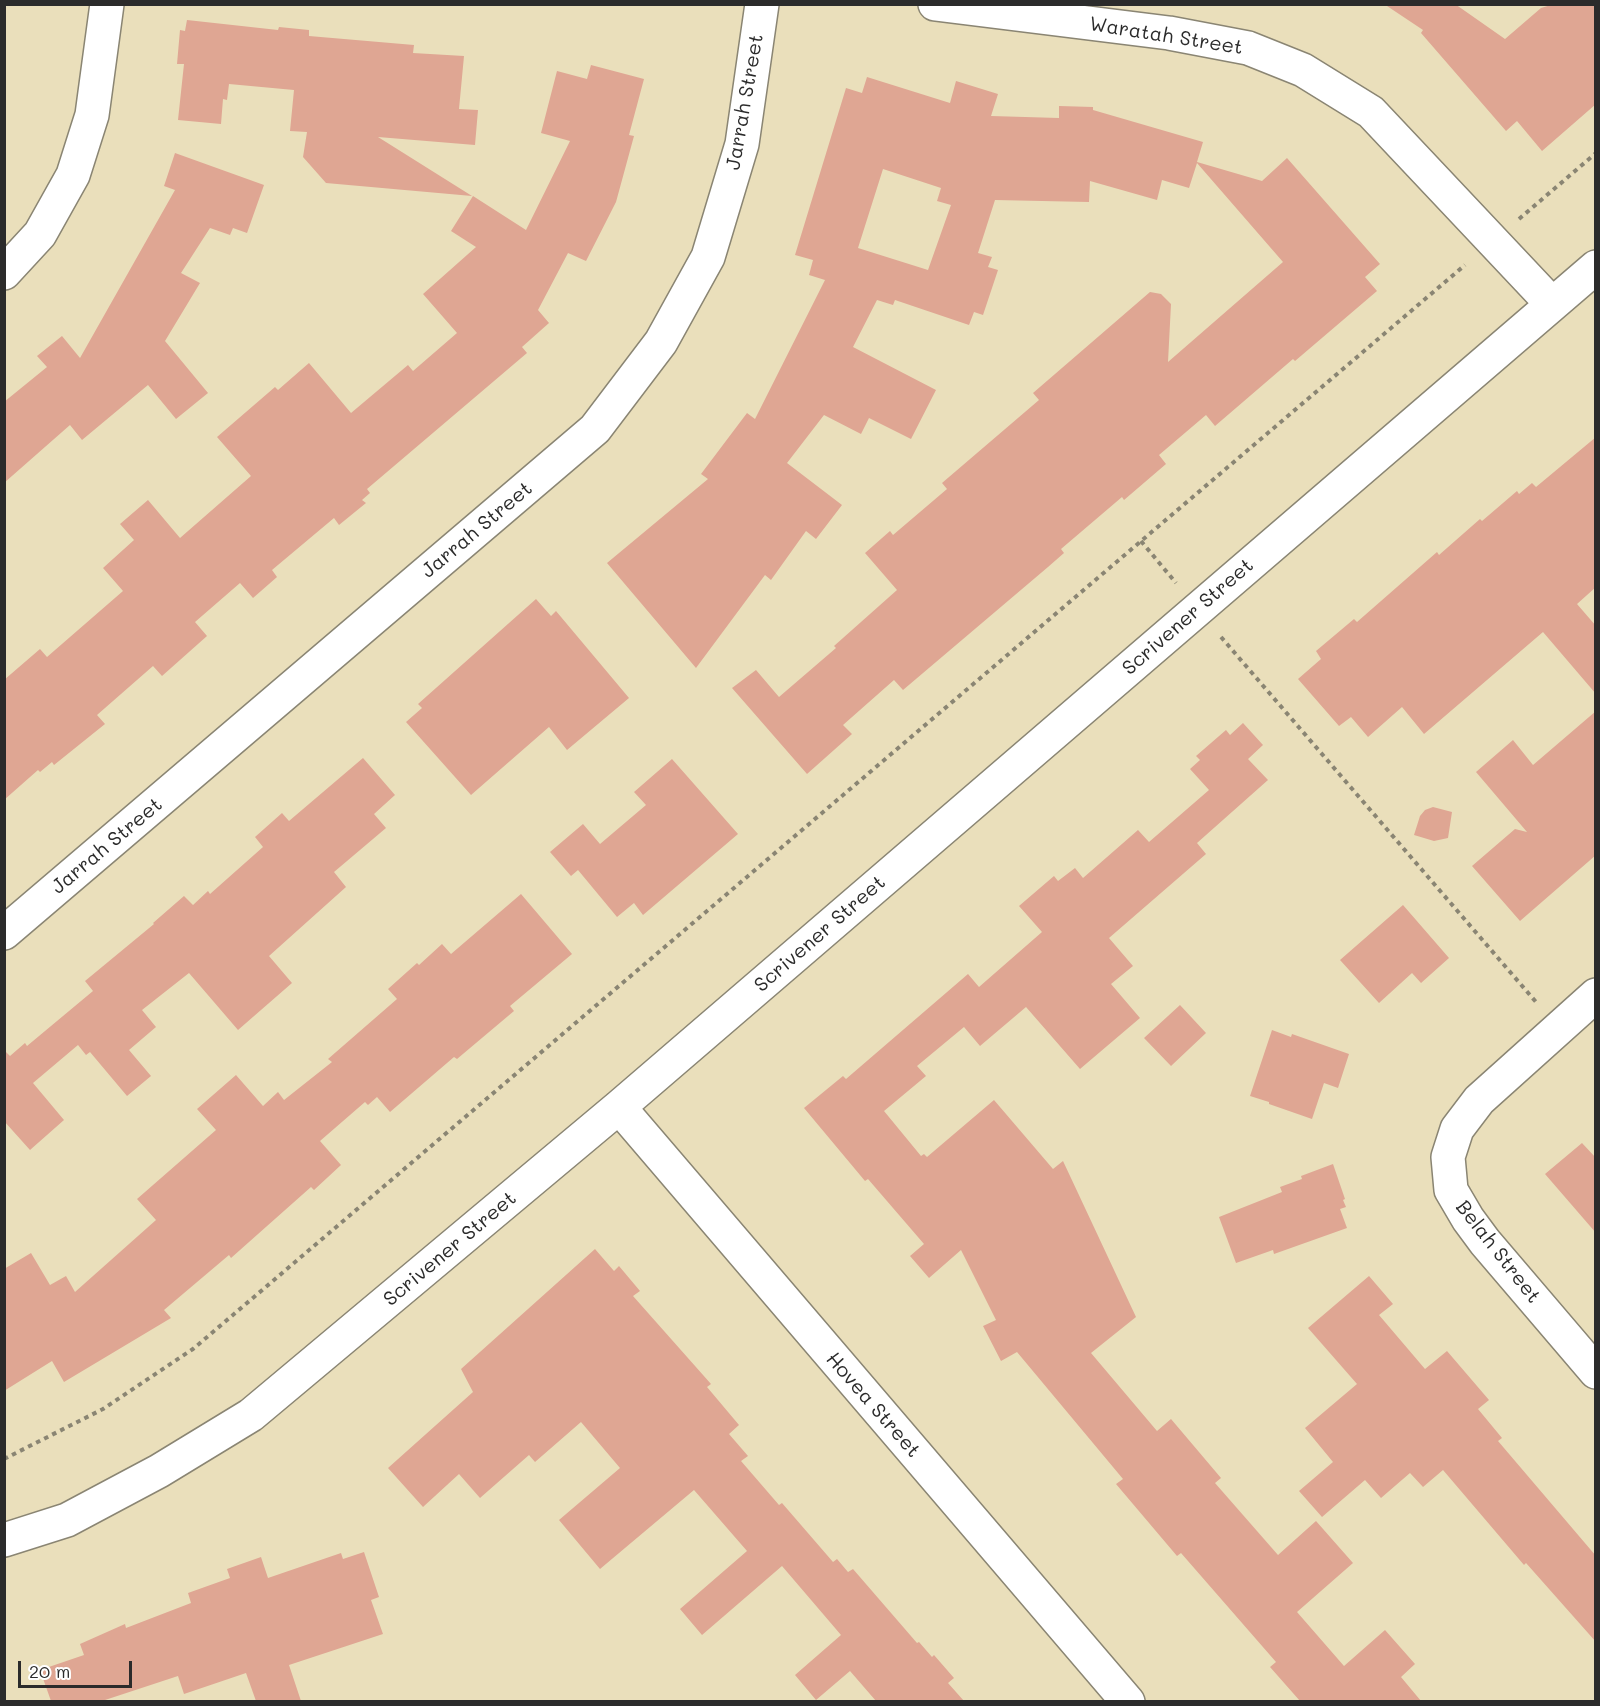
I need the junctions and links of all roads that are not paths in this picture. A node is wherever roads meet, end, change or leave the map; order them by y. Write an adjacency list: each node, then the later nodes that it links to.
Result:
1 (107, 4): 5 (street)
2 (762, 4): 7 (street, Jarrah Street)
3 (935, 4): 6 (street, Waratah Street)
4 (1596, 267): 6 (street, Scrivener Street)
5 (4, 273)
6 (1552, 304): 9 (street, Scrivener Street)
7 (4, 933)
8 (1596, 995): 10 (street, Belah Street)
9 (619, 1107): 11 (street, Scrivener Street); 12 (street, Hovea Street)
10 (1596, 1372)
11 (4, 1540)
12 (1128, 1701)

